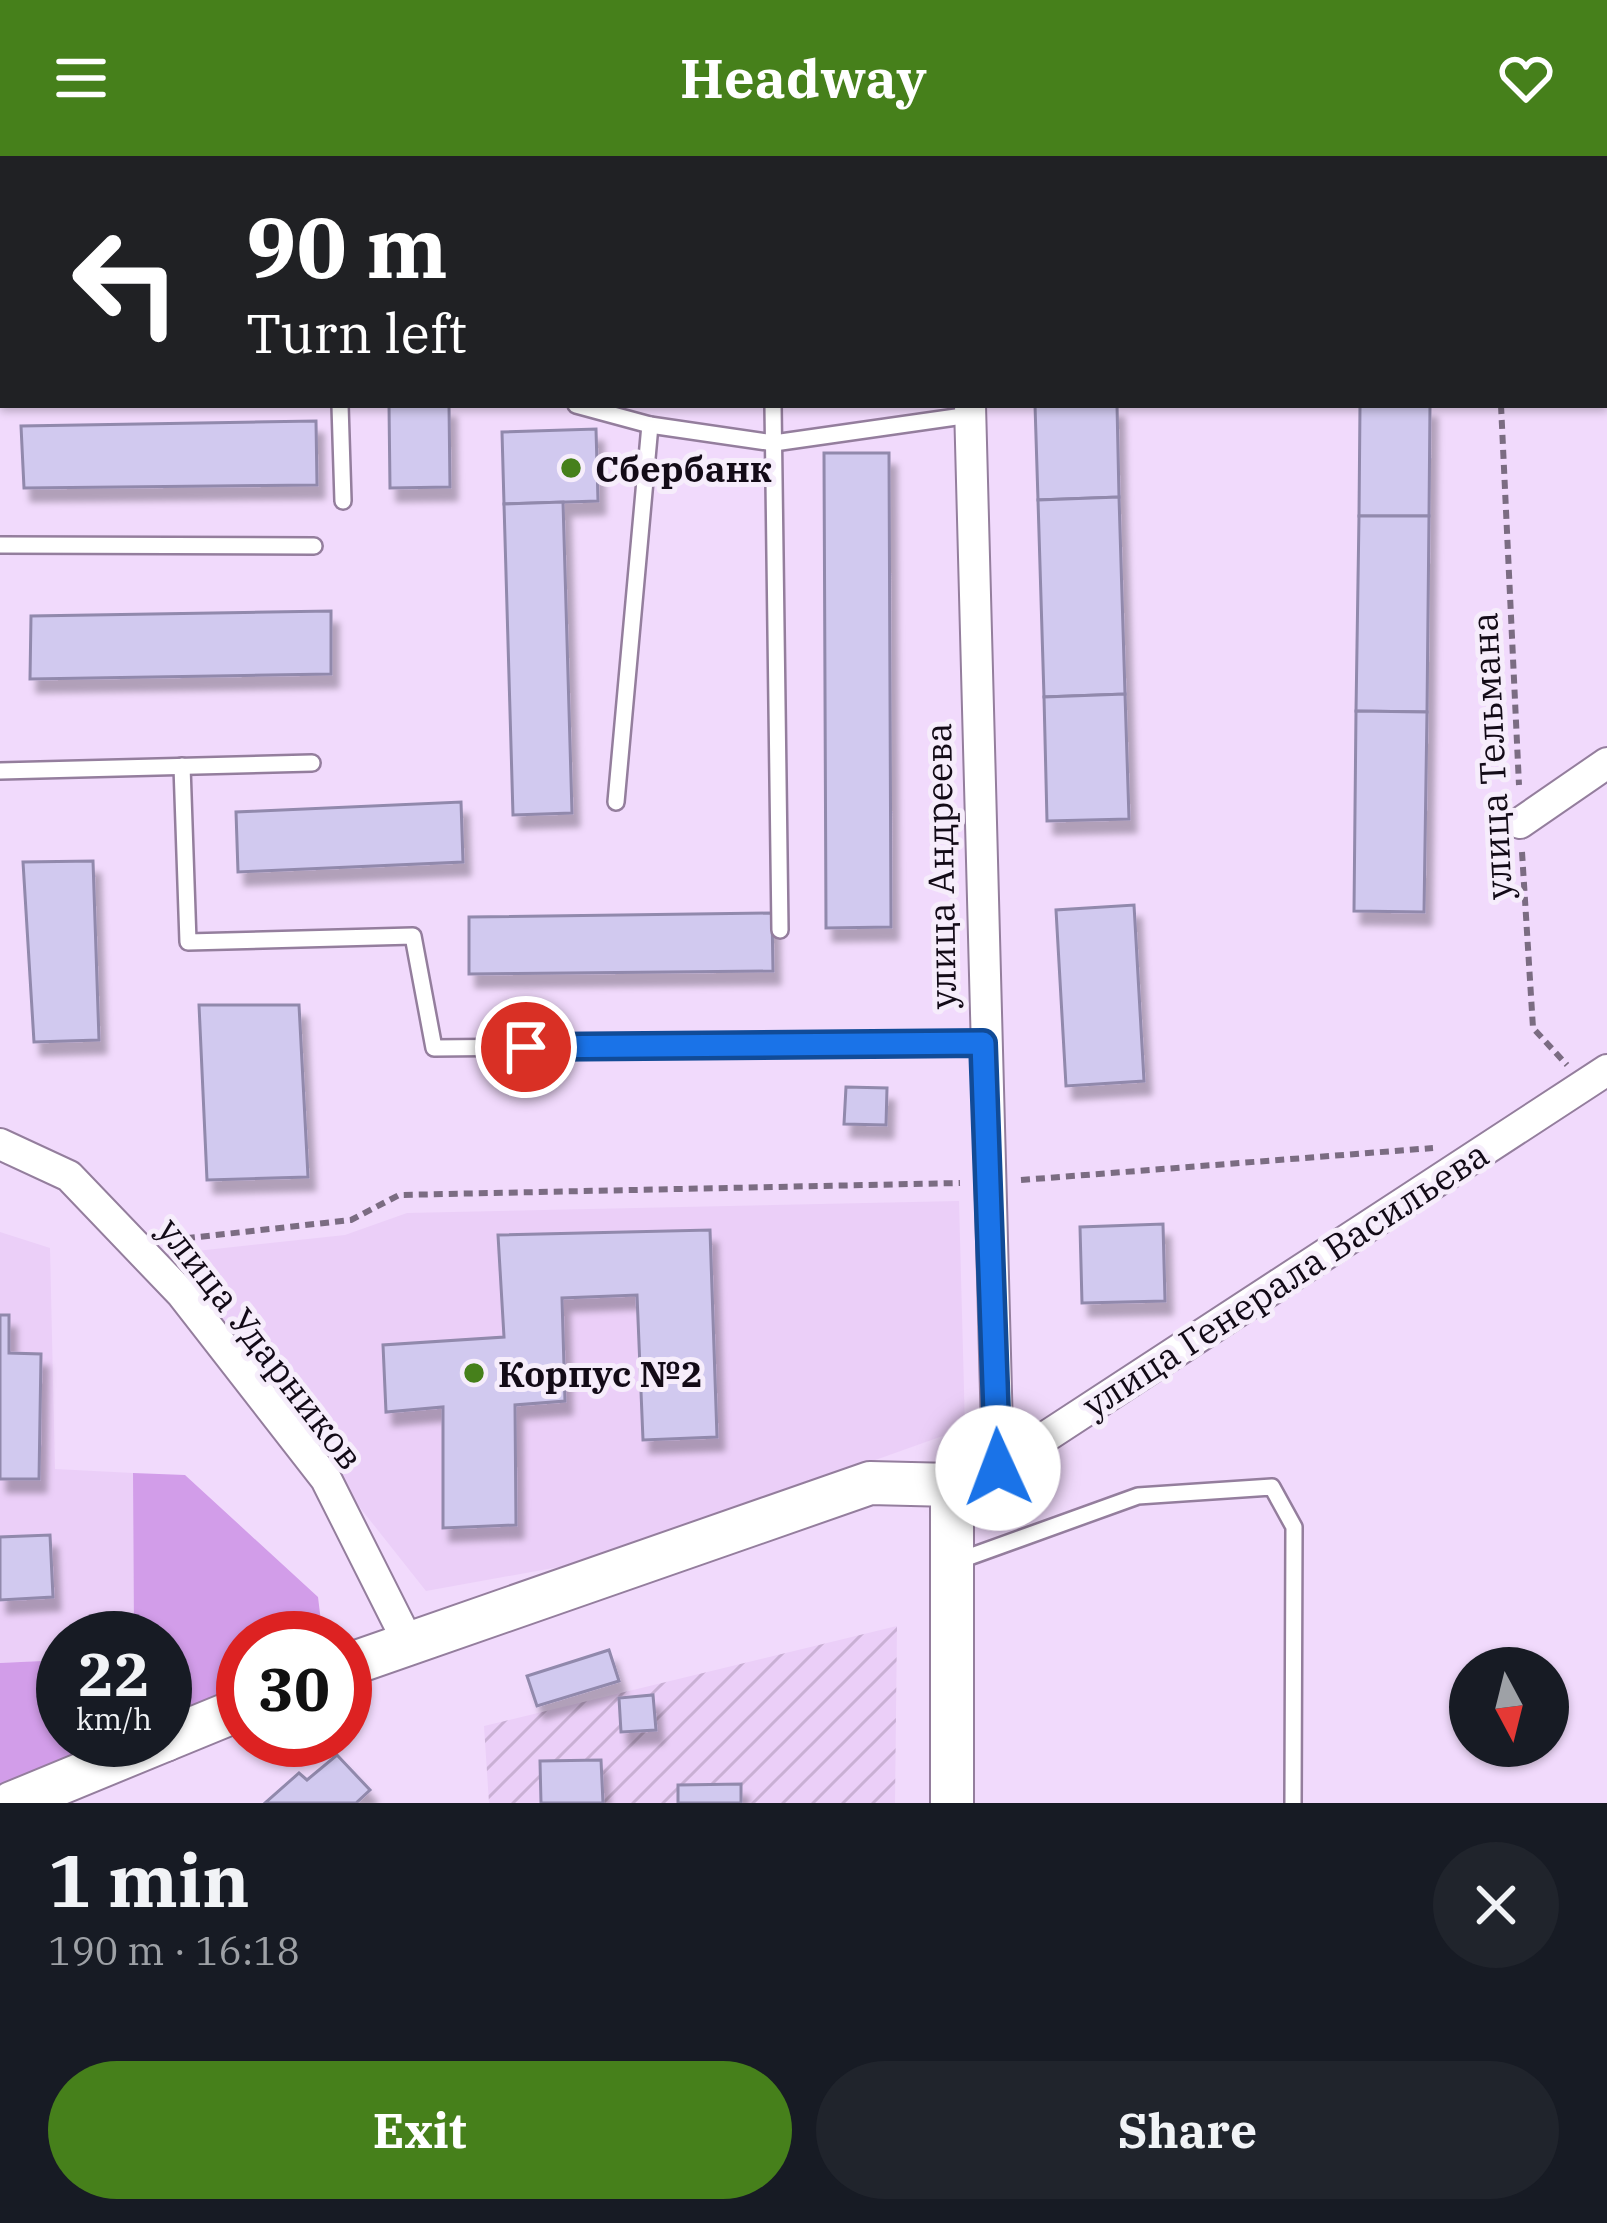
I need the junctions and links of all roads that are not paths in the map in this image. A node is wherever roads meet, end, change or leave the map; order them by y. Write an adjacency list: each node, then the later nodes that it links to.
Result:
1 (340, 408): 7 (lane)
2 (587, 408): 5 (lane)
3 (773, 408): 6 (lane)
4 (970, 410): 6 (lane); 17 (street, улица Андреева)
5 (650, 425): 6 (lane); 14 (lane)
6 (774, 443): 16 (lane)
7 (343, 501)
8 (0, 545): 9 (lane)
9 (314, 546)
10 (312, 763): 12 (lane)
11 (1607, 763): 15 (street)
12 (182, 766): 13 (lane); 17 (lane)
13 (0, 770)
14 (616, 802)
15 (1520, 823)
16 (780, 930)
17 (983, 1043): 20 (street, улица Андреева)
18 (1596, 1077): 20 (street, улица Генерала Васильева)
19 (0, 1144): 23 (street, улица Ударников)
20 (998, 1468): 21 (main road, улица Генерала Васильева)
21 (952, 1485): 22 (main road); 23 (main road, улица Генерала Васильева)
22 (952, 1564): 27 (main road); 28 (lane)
23 (407, 1640): 24 (main road, улица Генерала Васильева)
24 (372, 1655)
25 (99, 1767): 26 (main road)
26 (12, 1803)
27 (952, 1803)
28 (1293, 1803)

